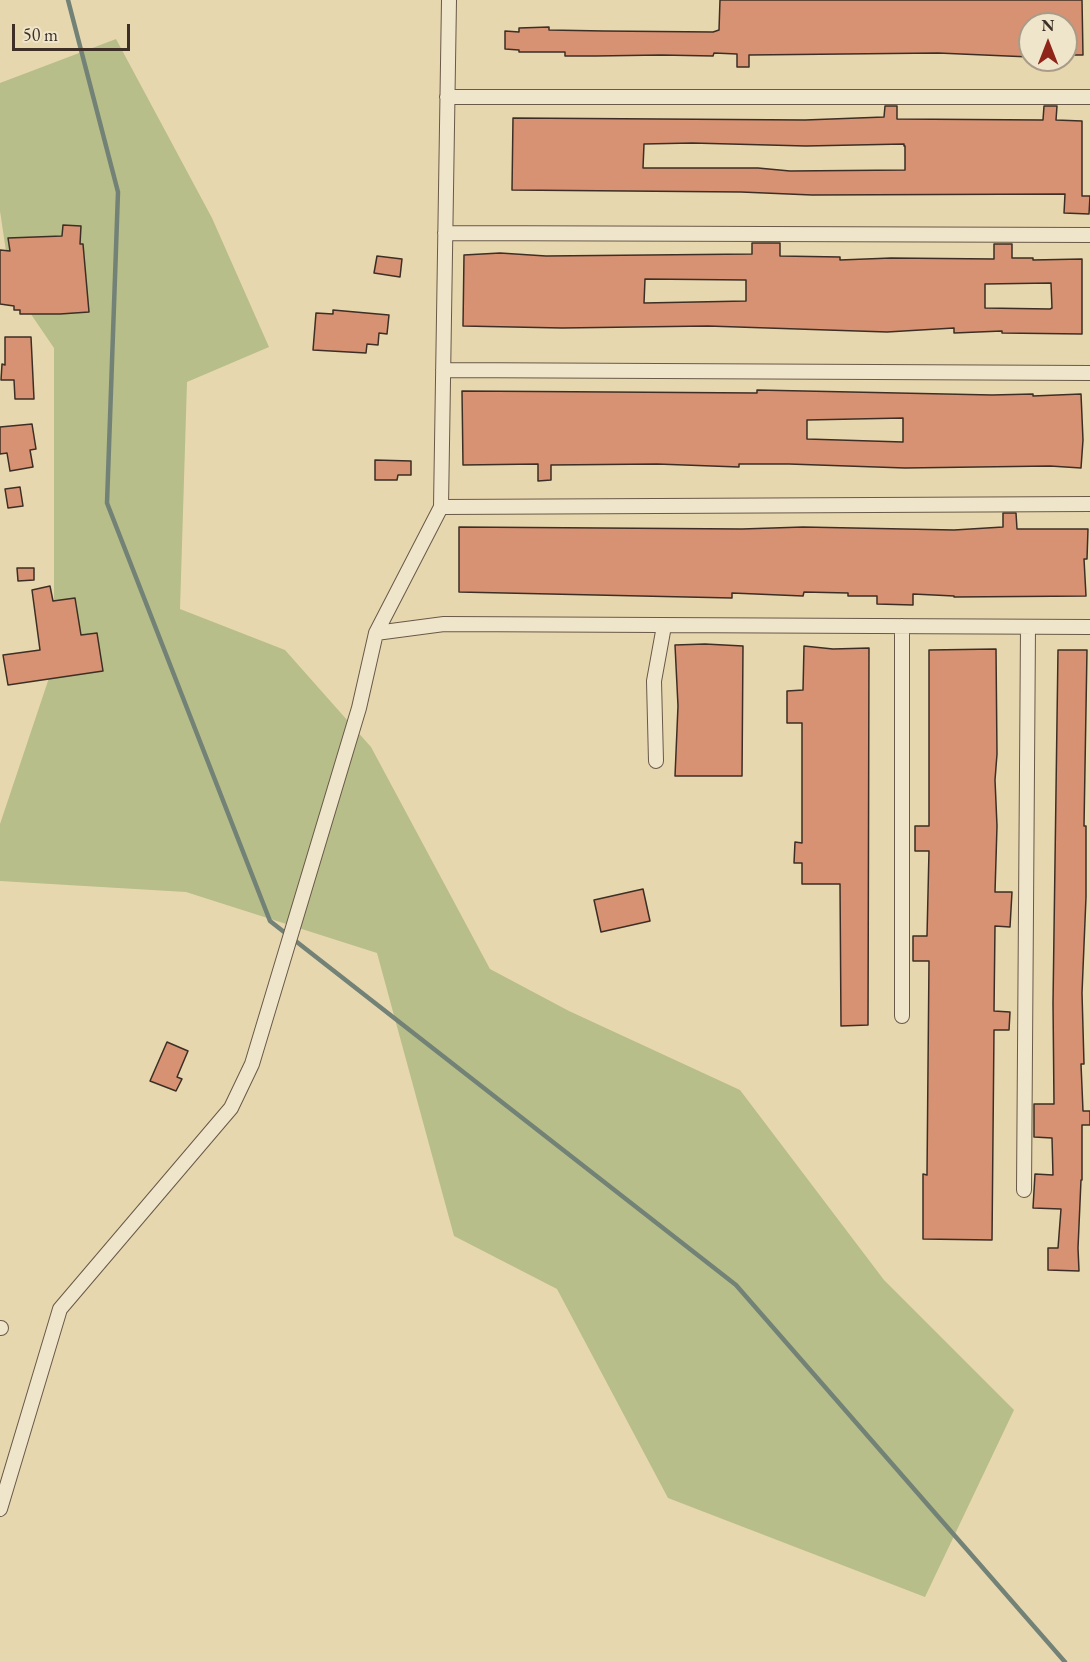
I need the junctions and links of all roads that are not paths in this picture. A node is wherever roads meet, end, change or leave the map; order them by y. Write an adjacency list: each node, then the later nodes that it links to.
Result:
1 (449, 0): 2 (street)
2 (447, 97): 3 (street); 4 (street)
3 (1090, 97)
4 (445, 233): 5 (street); 6 (street)
5 (1090, 235)
6 (443, 370): 7 (street); 9 (street)
7 (1090, 373)
8 (1090, 504): 9 (street)
9 (441, 507): 14 (street)
10 (664, 626): 11 (street); 14 (street); 15 (street)
11 (902, 626): 12 (street); 16 (street)
12 (1028, 627): 13 (street); 17 (street)
13 (1090, 627)
14 (376, 633): 18 (street)
15 (656, 761)
16 (902, 1016)
17 (1024, 1190)
18 (0, 1509)

